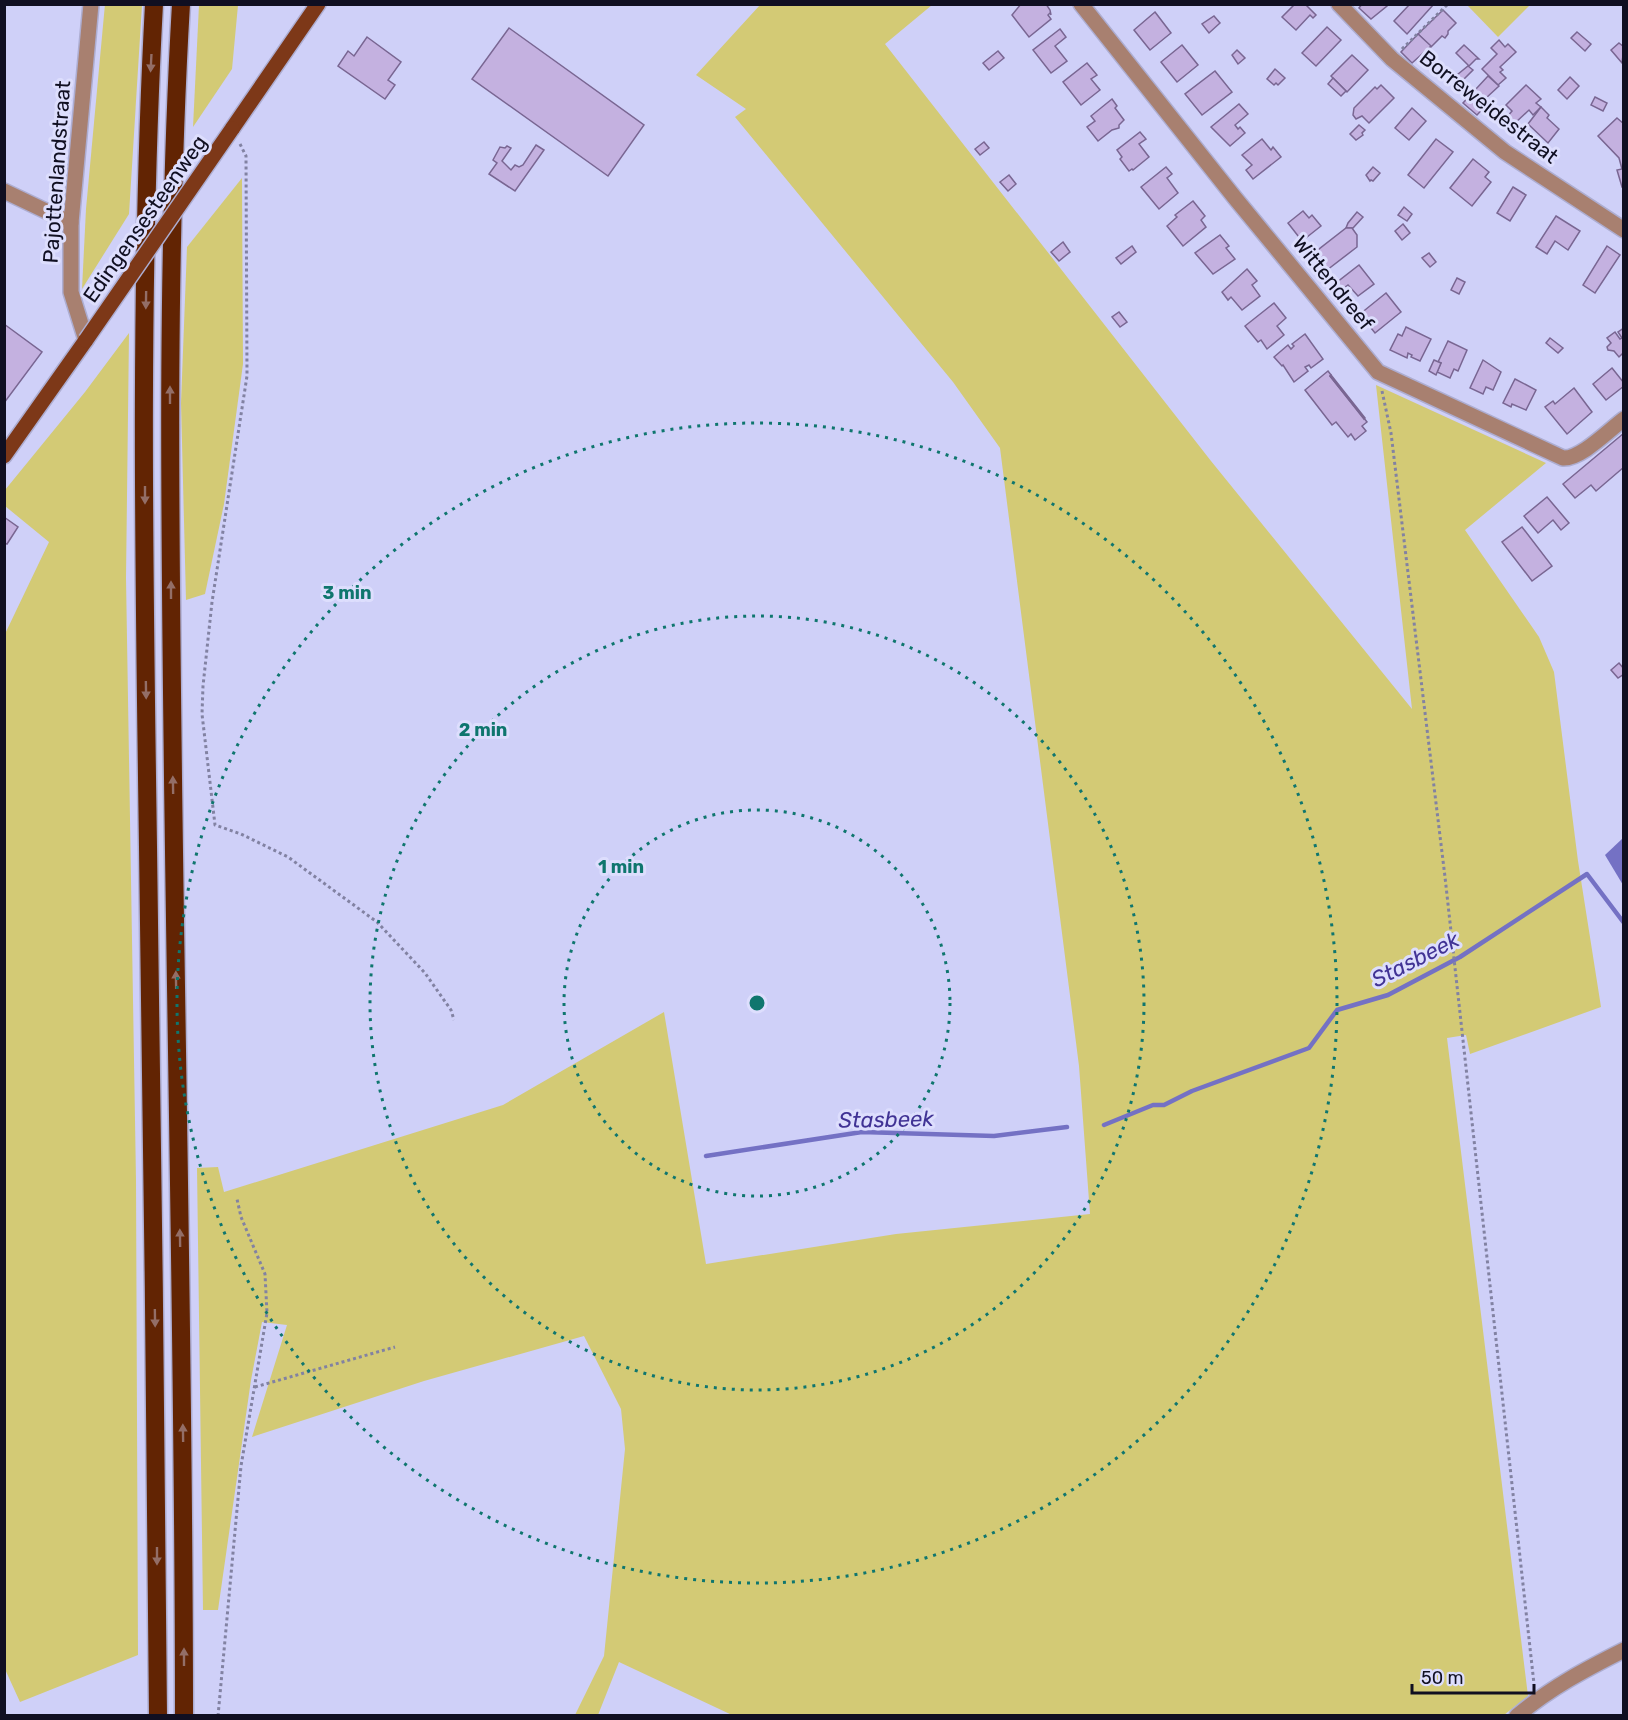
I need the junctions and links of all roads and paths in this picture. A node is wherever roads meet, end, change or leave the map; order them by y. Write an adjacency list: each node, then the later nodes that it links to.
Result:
1 (91, 4): 11 (street, Pajottenlandstraat)
2 (154, 4): 23 (highway, one-way to 23)
3 (181, 4): 24 (highway, one-way to 3)
4 (1081, 4): 14 (street, Wittendreef)
5 (1339, 4): 8 (street, Borreweidestraat)
6 (1449, 4): 8 (path)
7 (311, 8): 9 (main road, Edingensesteenweg)
8 (1392, 58): 12 (street, Borreweidestraat)
9 (232, 129): 13 (main road, Edingensesteenweg, bridge); 17 (path)
10 (4, 191): 11 (street)
11 (71, 223): 13 (street, Pajottenlandstraat)
12 (1623, 230)
13 (86, 340): 16 (main road, Edingensesteenweg)
14 (1378, 372): 15 (street, Wittendreef); 22 (path)
15 (1623, 419)
16 (4, 456)
17 (454, 1020)
18 (237, 1200): 20 (path)
19 (395, 1347): 20 (path)
20 (255, 1387): 25 (path)
21 (1623, 1650): 22 (street)
22 (1536, 1700): 26 (street)
23 (158, 1716)
24 (184, 1716)
25 (218, 1716)
26 (1517, 1716)

